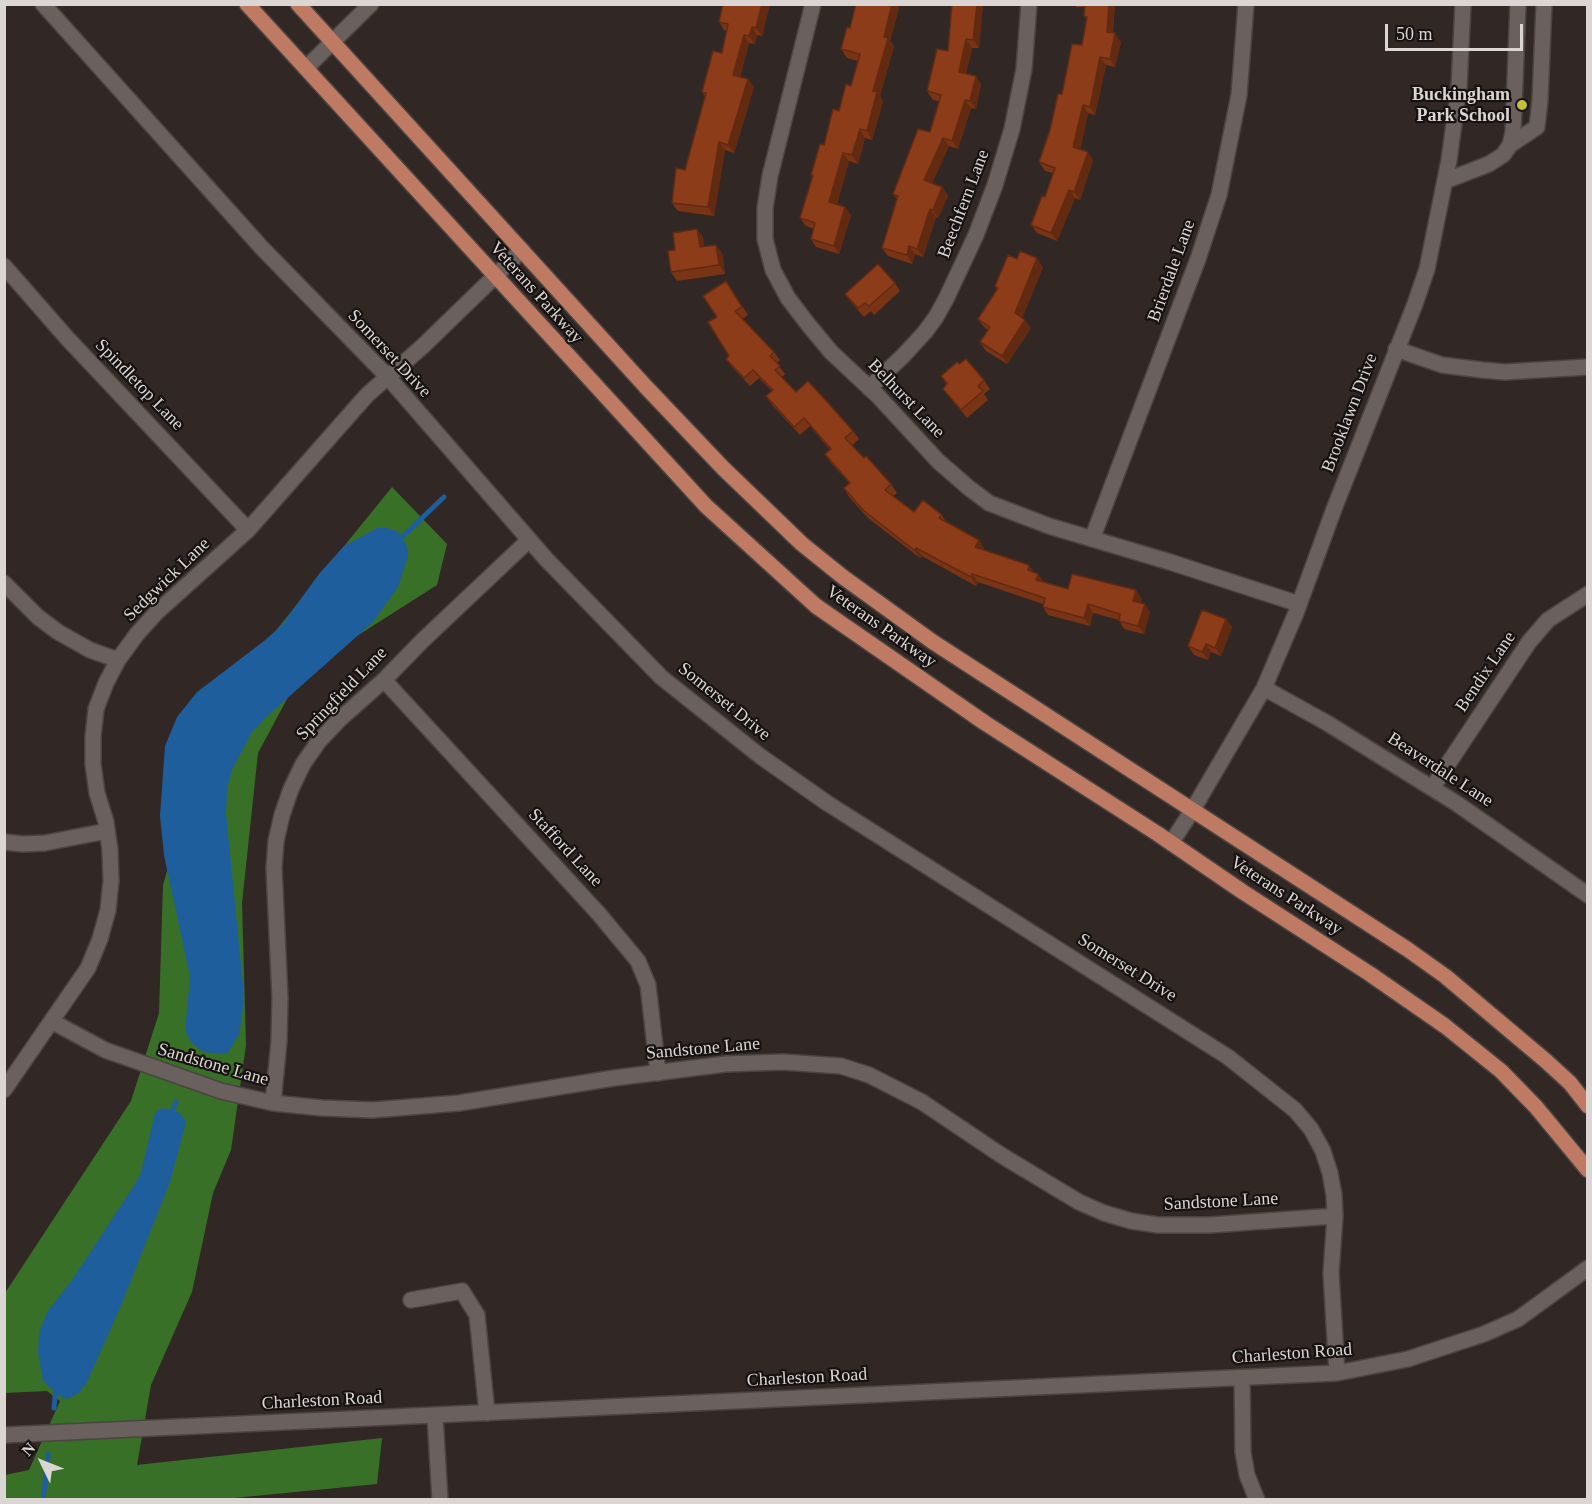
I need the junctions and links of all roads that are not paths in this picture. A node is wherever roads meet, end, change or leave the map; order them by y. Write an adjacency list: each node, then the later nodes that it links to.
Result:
1 (43, 4): 20 (street, Somerset Drive)
2 (247, 4): 12 (main road, Veterans Parkway)
3 (298, 4): 11 (main road, Veterans Parkway)
4 (370, 4): 11 (street)
5 (813, 4): 21 (street, Belhurst Lane)
6 (1029, 4): 21 (street, Beechfern Lane)
7 (1246, 4): 23 (street, Brierdale Lane)
8 (1463, 4): 14 (street, Brooklawn Drive)
9 (1518, 4): 13 (street)
10 (1544, 4): 13 (street)
11 (334, 43): 12 (street); 15 (main road, Veterans Parkway)
12 (306, 68): 17 (main road, Veterans Parkway)
13 (1510, 145): 14 (street)
14 (1445, 181): 18 (street, Brooklawn Drive)
15 (522, 250): 17 (street, Sedgwick Lane); 32 (main road, Veterans Parkway)
16 (4, 266): 22 (street, Spindletop Lane)
17 (494, 276): 20 (street, Sedgwick Lane); 35 (main road, Veterans Parkway)
18 (1396, 350): 19 (street); 27 (street, Brooklawn Drive)
19 (1587, 367)
20 (387, 376): 22 (street, Sedgwick Lane); 24 (street, Somerset Drive)
21 (869, 388): 23 (street, Belhurst Lane)
22 (248, 530): 28 (street, Sedgwick Lane)
23 (1092, 539): 27 (street, Belhurst Lane)
24 (529, 540): 29 (street, Springfield Lane); 43 (street, Somerset Drive)
25 (4, 584): 28 (street)
26 (1587, 594): 31 (street, Bendix Lane)
27 (1299, 604): 30 (street, Brooklawn Drive)
28 (118, 660): 33 (street, Sedgwick Lane)
29 (384, 680): 38 (street, Stafford Lane); 40 (street, Springfield Lane)
30 (1264, 688): 31 (street, Beaverdale Lane); 32 (street, Brooklawn Drive)
31 (1432, 788): 36 (street, Beaverdale Lane)
32 (1192, 811): 35 (street, Brooklawn Drive); 41 (main road, Veterans Parkway)
33 (107, 831): 34 (street); 37 (street, Sedgwick Lane)
34 (4, 842)
35 (1172, 843): 42 (main road, Veterans Parkway)
36 (1587, 895)
37 (53, 1022): 39 (street, Sedgwick Lane); 40 (street, Sandstone Lane)
38 (658, 1073): 40 (street, Sandstone Lane); 43 (street, Sandstone Lane)
39 (4, 1090)
40 (273, 1103)
41 (1587, 1106)
42 (1587, 1170)
43 (1335, 1216): 46 (street, Somerset Drive)
44 (1587, 1268): 46 (street, Charleston Road)
45 (411, 1300): 48 (street)
46 (1337, 1373): 47 (street, Charleston Road)
47 (1242, 1378): 48 (street, Charleston Road); 52 (street)
48 (487, 1413): 49 (street, Charleston Road)
49 (435, 1416): 50 (street, Charleston Road); 51 (street)
50 (4, 1435)
51 (440, 1500)
52 (1257, 1500)

